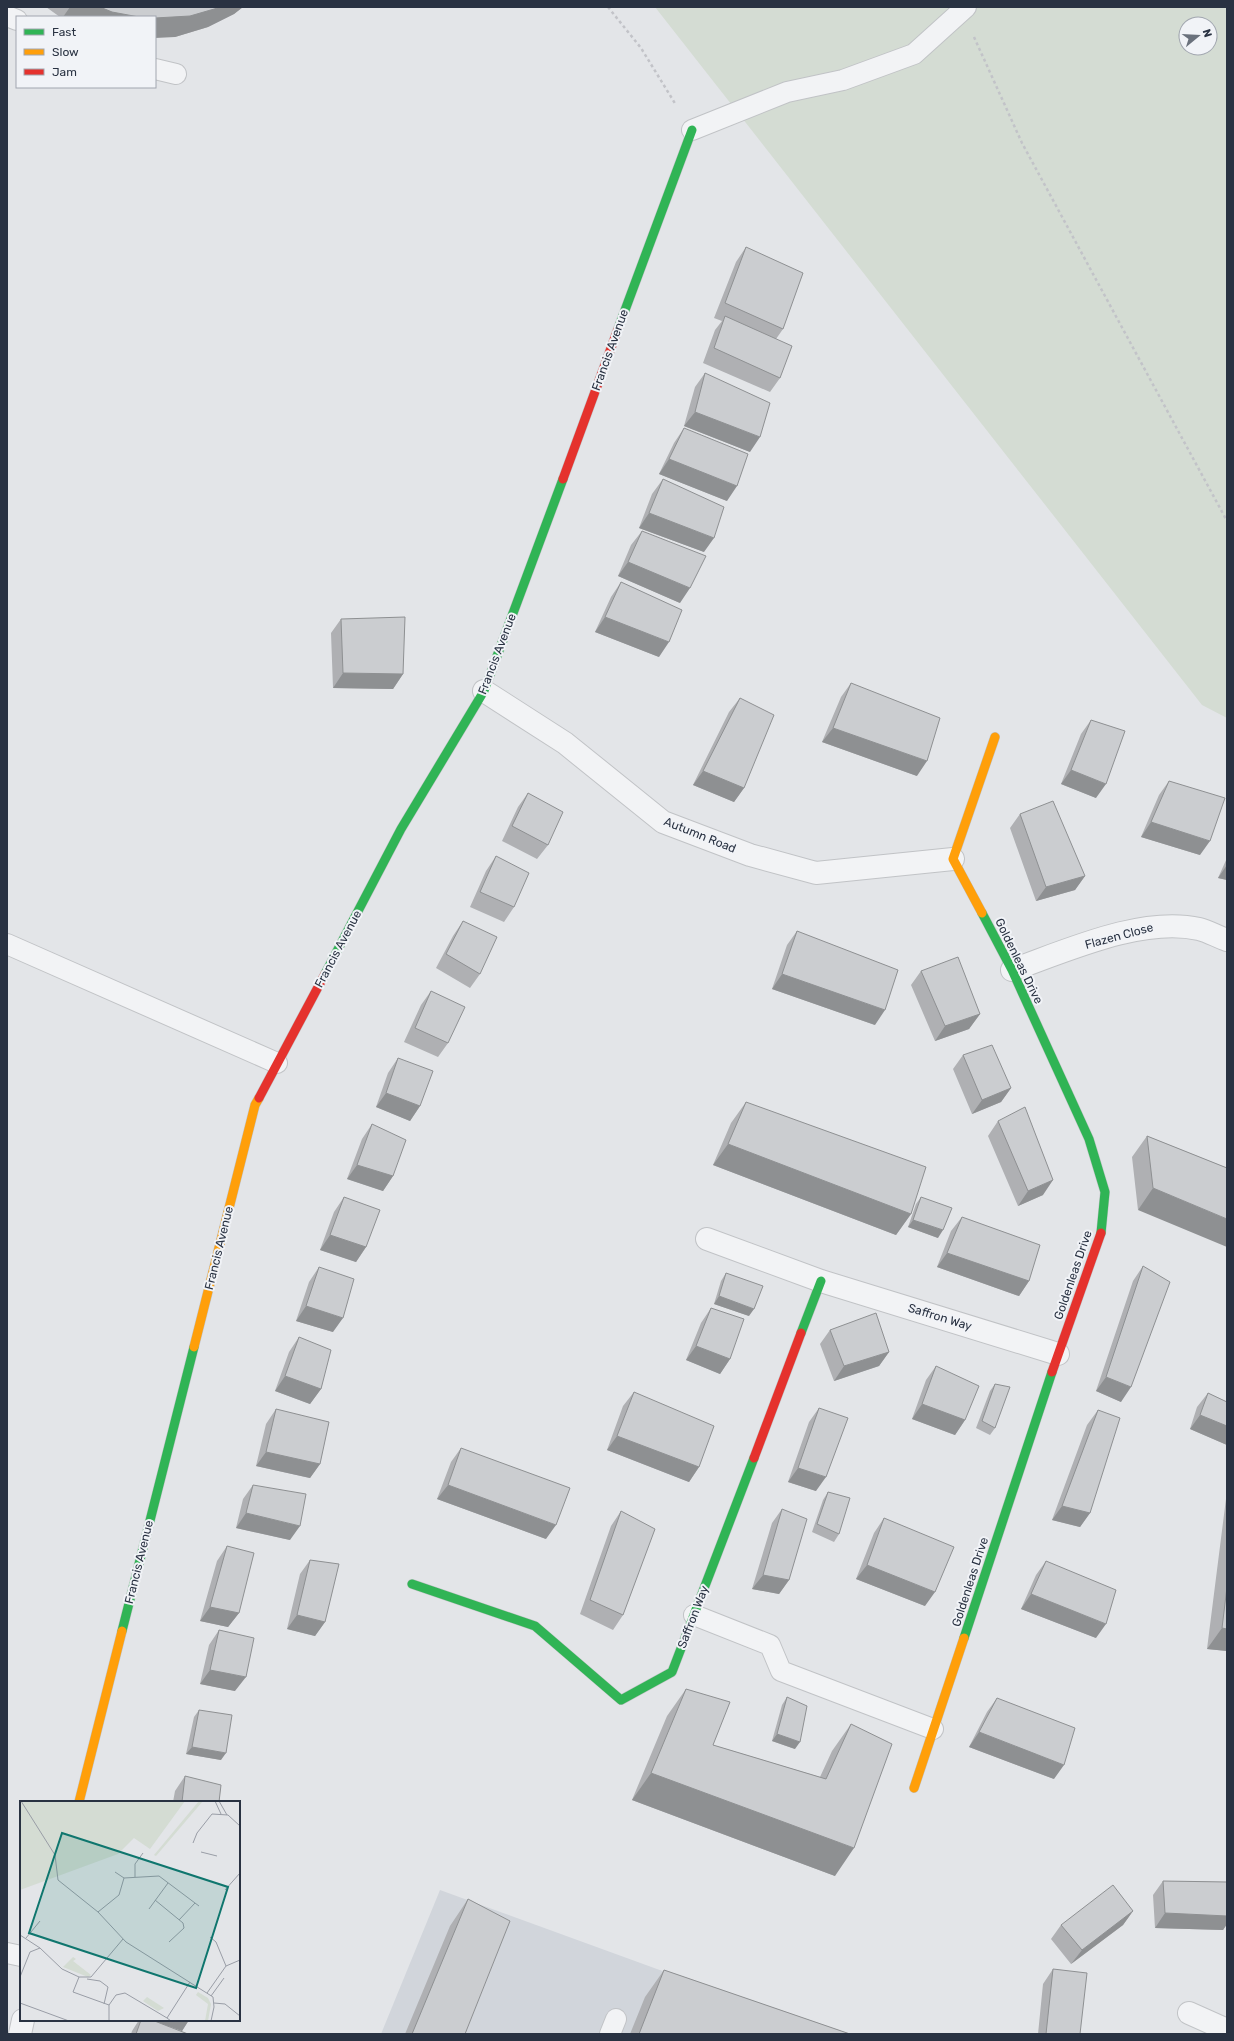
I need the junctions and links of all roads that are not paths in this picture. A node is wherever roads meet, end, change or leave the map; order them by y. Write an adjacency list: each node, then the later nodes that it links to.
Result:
1 (964, 9): 4 (lane)
2 (156, 69): 3 (lane)
3 (176, 74)
4 (692, 130): 5 (street, Francis Avenue)
5 (484, 691): 7 (street, Autumn Road); 11 (street, Francis Avenue)
6 (995, 737): 7 (street)
7 (953, 859): 10 (street, Goldenleas Drive)
8 (1227, 940): 10 (street, Flazen Close)
9 (7, 944): 11 (lane)
10 (1012, 970): 14 (street, Goldenleas Drive)
11 (277, 1063): 19 (street, Francis Avenue)
12 (707, 1239): 13 (street, Saffron Way)
13 (821, 1281): 14 (street, Saffron Way); 16 (street, Saffron Way)
14 (1058, 1354): 17 (street, Goldenleas Drive)
15 (412, 1584): 16 (street, Saffron Way)
16 (694, 1615): 17 (lane)
17 (933, 1729): 18 (street, Goldenleas Drive)
18 (914, 1788)
19 (79, 1801)
20 (7, 1953): 21 (lane)
21 (20, 1956)
22 (1189, 2013): 24 (street)
23 (23, 2021): 25 (street)
24 (1227, 2030)
25 (20, 2034)

